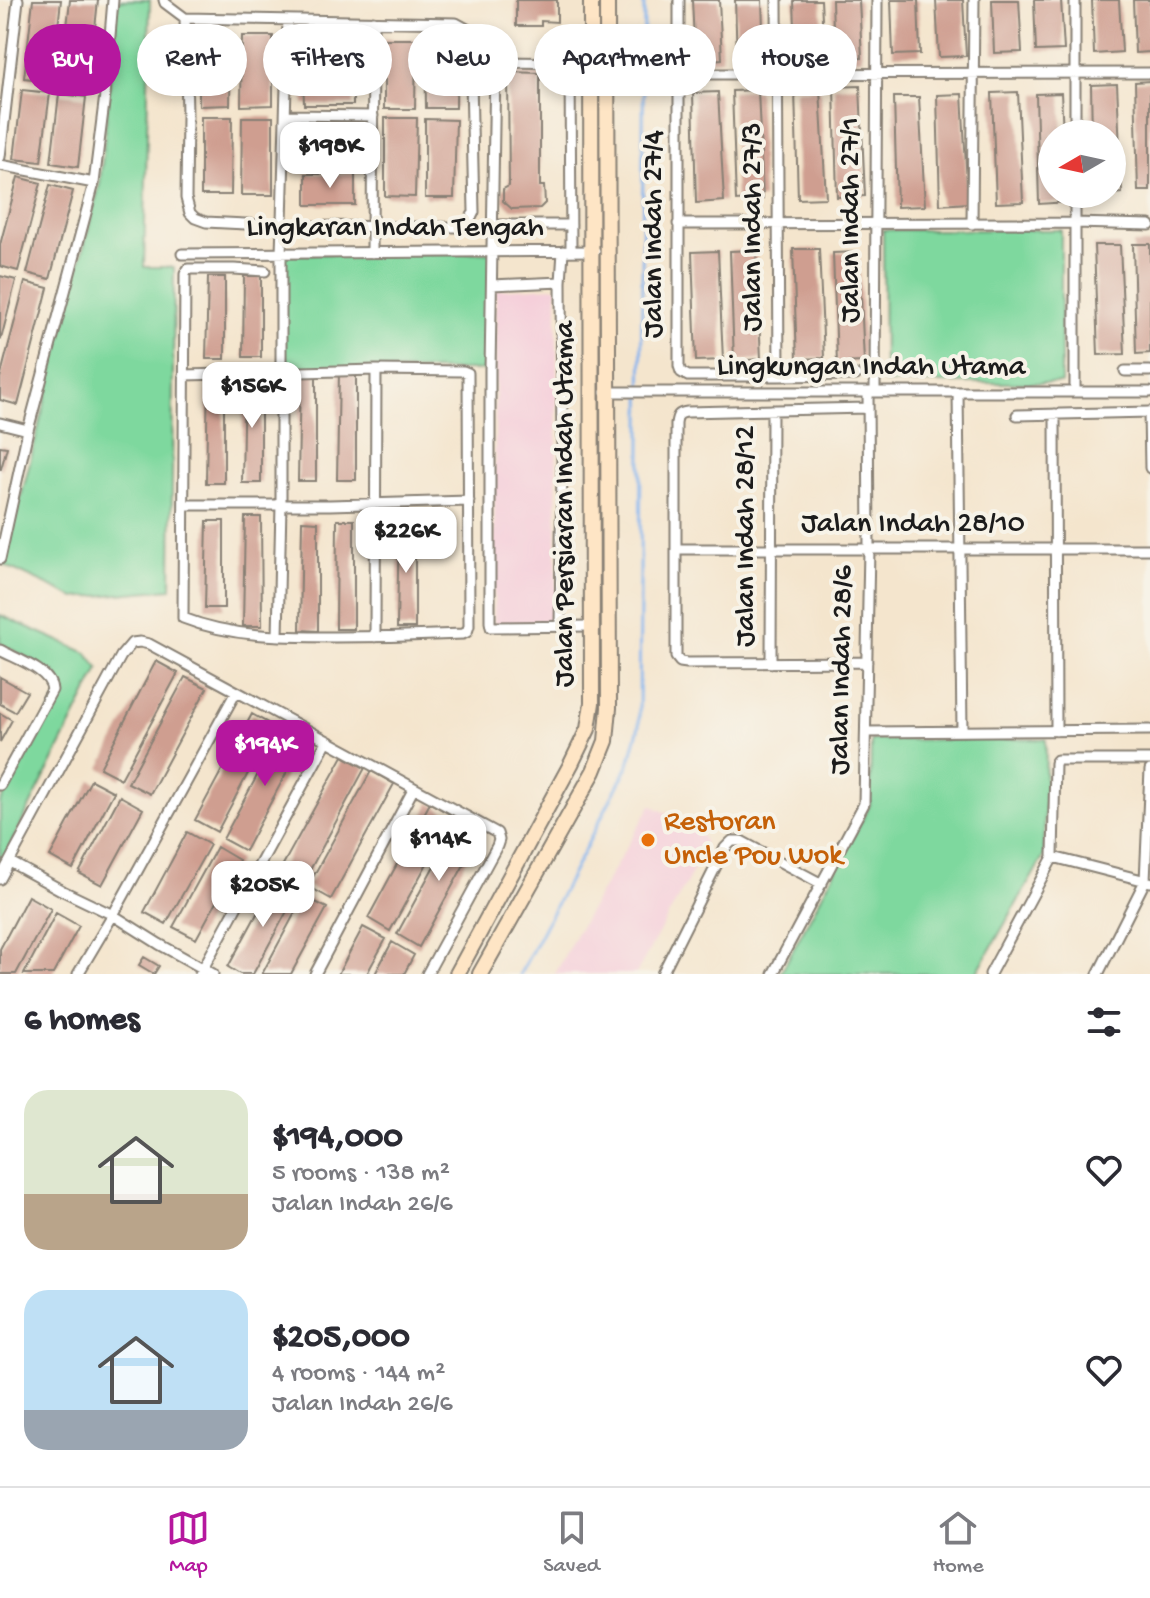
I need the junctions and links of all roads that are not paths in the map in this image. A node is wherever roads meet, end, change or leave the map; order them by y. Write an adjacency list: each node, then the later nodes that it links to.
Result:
1 (18, 0): 30 (street)
2 (113, 0): 32 (street)
3 (164, 0): 11 (street)
4 (591, 0): 14 (main road, Jalan Persiaran Indah Utama)
5 (607, 0): 44 (main road, Jalan Persiaran Indah Utama)
6 (679, 0): 15 (street, Jalan Indah 27/4)
7 (777, 0): 16 (street, Jalan Indah 27/3)
8 (877, 0): 21 (street, Jalan Indah 27/1)
9 (974, 0): 22 (street)
10 (1075, 0): 18 (street)
11 (185, 18): 12 (street); 42 (street)
12 (288, 20): 13 (street); 27 (street)
13 (373, 21): 28 (street); 43 (street)
14 (591, 24)
15 (679, 24)
16 (777, 24)
17 (534, 62): 39 (street)
18 (1075, 73): 19 (street); 22 (street); 29 (street)
19 (1150, 73)
20 (857, 74): 21 (street)
21 (877, 74): 22 (street); 37 (street, Jalan Indah 27/1)
22 (974, 74): 38 (street)
23 (570, 96): 40 (street)
24 (591, 96): 46 (main road, Jalan Persiaran Indah Utama)
25 (679, 96): 35 (street, Jalan Indah 27/4)
26 (777, 96): 36 (street, Jalan Indah 27/3)
27 (286, 115): 28 (street); 42 (street)
28 (373, 116): 43 (street)
29 (1075, 120)
30 (0, 157)
31 (0, 165): 32 (street)
32 (94, 183): 73 (street)
33 (1075, 208): 34 (street)
34 (1075, 223): 38 (street); 41 (street); 65 (street)
35 (678, 224): 36 (street); 60 (street, Jalan Indah 27/4)
36 (778, 224): 37 (street); 60 (street, Jalan Indah 27/3)
37 (876, 224): 38 (street); 63 (street, Jalan Indah 27/1)
38 (972, 224)
39 (493, 225): 40 (street); 47 (street)
40 (571, 225): 45 (street)
41 (1150, 225)
42 (283, 226): 43 (street); 50 (street)
43 (372, 228): 48 (street)
44 (609, 250): 46 (street, Lingkaran Indah Tengah); 62 (main road, Jalan Persiaran Indah Utama)
45 (567, 251): 46 (street, Lingkaran Indah Tengah); 47 (street, Lingkaran Indah Tengah); 52 (street)
46 (591, 251): 61 (main road, Jalan Persiaran Indah Utama)
47 (492, 252): 48 (street, Lingkaran Indah Tengah); 53 (street)
48 (372, 253): 50 (street, Lingkaran Indah Tengah)
49 (182, 254): 50 (street, Lingkaran Indah Tengah)
50 (281, 254): 55 (street)
51 (265, 271): 58 (street)
52 (561, 282): 53 (street); 86 (street)
53 (492, 285): 86 (street)
54 (376, 370): 55 (street); 75 (street); 76 (street)
55 (281, 371): 58 (street); 78 (street)
56 (1125, 371): 57 (street)
57 (1150, 371)
58 (184, 375): 77 (street)
59 (856, 375): 60 (street, Jalan Indah 27/3)
60 (779, 376)
61 (592, 392): 62 (street, Lingkungan Indah Utama); 87 (main road, Jalan Persiaran Indah Utama)
62 (609, 392): 63 (street, Lingkungan Indah Utama); 115 (main road, Jalan Persiaran Indah Utama)
63 (872, 392): 64 (street, Lingkungan Indah Utama); 67 (street, Jalan Indah 28/6)
64 (958, 392): 65 (street, Lingkungan Indah Utama); 82 (street)
65 (1075, 392): 66 (street, Lingkungan Indah Utama)
66 (1150, 392)
67 (868, 408): 68 (street); 81 (street, Jalan Indah 28/6)
68 (772, 410): 79 (street); 80 (street, Jalan Indah 28/12)
69 (1149, 412): 70 (street); 74 (street)
70 (1055, 414): 71 (street); 83 (street)
71 (1017, 415)
72 (0, 423): 73 (street)
73 (28, 430): 85 (street)
74 (1150, 468)
75 (469, 501): 76 (street); 89 (street)
76 (376, 504): 78 (street); 89 (street)
77 (184, 505): 78 (street); 88 (street)
78 (281, 505): 88 (street)
79 (676, 549): 80 (street, Jalan Indah 28/10); 92 (street)
80 (772, 549): 81 (street, Jalan Indah 28/10); 92 (street, Jalan Indah 28/12)
81 (869, 549): 82 (street, Jalan Indah 28/10); 91 (street, Jalan Indah 28/6)
82 (960, 549): 83 (street, Jalan Indah 28/10); 95 (street)
83 (1056, 549): 84 (street, Jalan Indah 28/10); 96 (street)
84 (1150, 549)
85 (0, 559)
86 (560, 626): 87 (street)
87 (591, 626): 114 (main road, Jalan Persiaran Indah Utama)
88 (278, 636): 89 (street)
89 (375, 637)
90 (0, 650): 101 (street)
91 (867, 662): 92 (street); 97 (street, Jalan Indah 28/6)
92 (771, 663)
93 (236, 692): 98 (street); 104 (street); 108 (street)
94 (1150, 730): 96 (street)
95 (962, 731): 96 (street); 97 (street)
96 (1056, 731)
97 (866, 732): 107 (street, Jalan Indah 28/6)
98 (327, 741): 102 (street); 109 (street)
99 (1150, 760): 103 (street)
100 (1150, 770): 106 (street)
101 (0, 785)
102 (414, 788): 112 (street); 113 (street)
103 (1053, 857): 106 (street); 118 (street)
104 (10, 862): 105 (street); 108 (street)
105 (0, 879)
106 (1148, 882): 119 (street)
107 (822, 884): 116 (street); 117 (street, Jalan Indah 28/6)
108 (113, 915): 109 (street); 110 (street)
109 (201, 971): 111 (street)
110 (78, 974)
111 (213, 974)
112 (315, 974)
113 (427, 974)
114 (457, 974)
115 (480, 974)
116 (662, 974)
117 (773, 974)
118 (990, 974)
119 (1098, 974)

